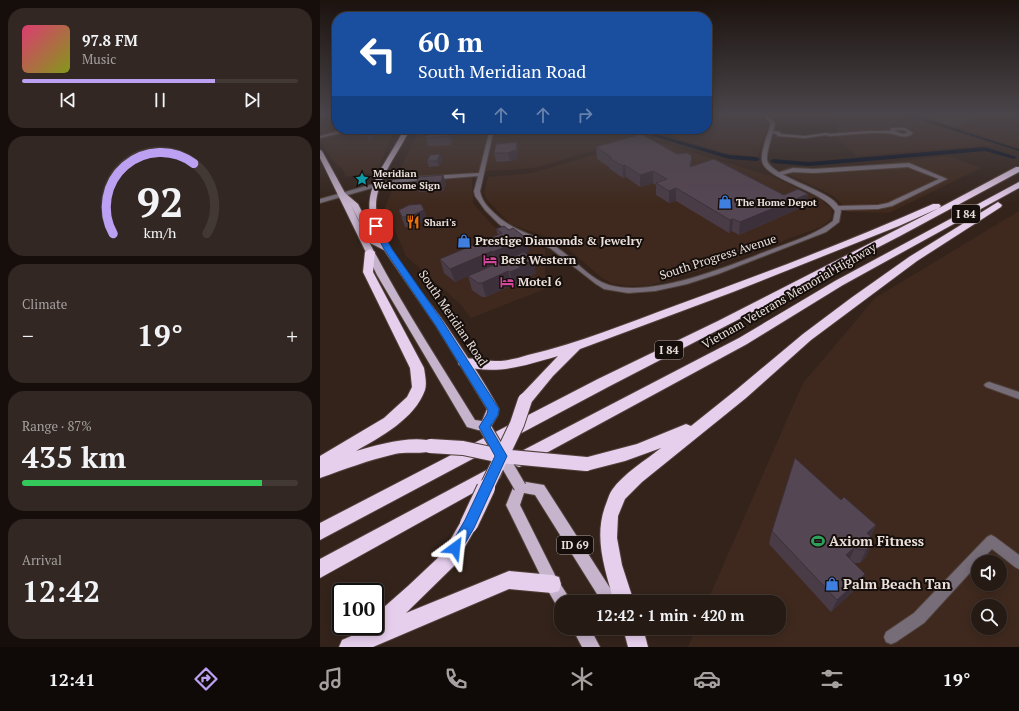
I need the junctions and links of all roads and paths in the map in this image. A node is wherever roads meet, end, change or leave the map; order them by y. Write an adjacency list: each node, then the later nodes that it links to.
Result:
1 (399, 144): 8 (main road, South Meridian Road)
2 (488, 144): 6 (street, South Progress Avenue)
3 (768, 144): 7 (street)
4 (320, 152): 11 (main road)
5 (1019, 168): 16 (highway); 26 (highway, Vietnam Veterans Memorial Highway / I 84)
6 (481, 174): 8 (street); 13 (street, South Progress Avenue)
7 (778, 174): 13 (street); 13 (street)
8 (377, 185): 11 (street); 14 (main road, South Meridian Road)
9 (1019, 185): 28 (highway, Vietnam Veterans Memorial Highway / I 84)
10 (1019, 190): 20 (highway)
11 (342, 194): 12 (street); 14 (main road); 15 (main road)
12 (320, 201)
13 (836, 208)
14 (388, 249): 17 (main road, South Meridian Road)
15 (370, 252): 21 (main road); 23 (highway)
16 (582, 344): 17 (highway); 22 (highway, bridge)
17 (464, 362): 21 (main road, South Meridian Road)
18 (989, 385): 19 (street)
19 (1019, 396)
20 (714, 415): 22 (highway, bridge); 32 (highway)
21 (485, 427): 22 (main road, bridge)
22 (501, 456): 24 (highway, bridge); 25 (main road, bridge); 35 (highway, bridge)
23 (320, 464)
24 (320, 471)
25 (520, 487): 29 (main road, ID 69); 31 (main road, ID 69)
26 (320, 532)
27 (1019, 563): 34 (street)
28 (320, 569)
29 (552, 584): 30 (main road, ID 69); 35 (highway)
30 (559, 595)
31 (607, 595)
32 (622, 595)
33 (584, 635): 36 (main road)
34 (891, 637)
35 (353, 645)
36 (592, 647)

